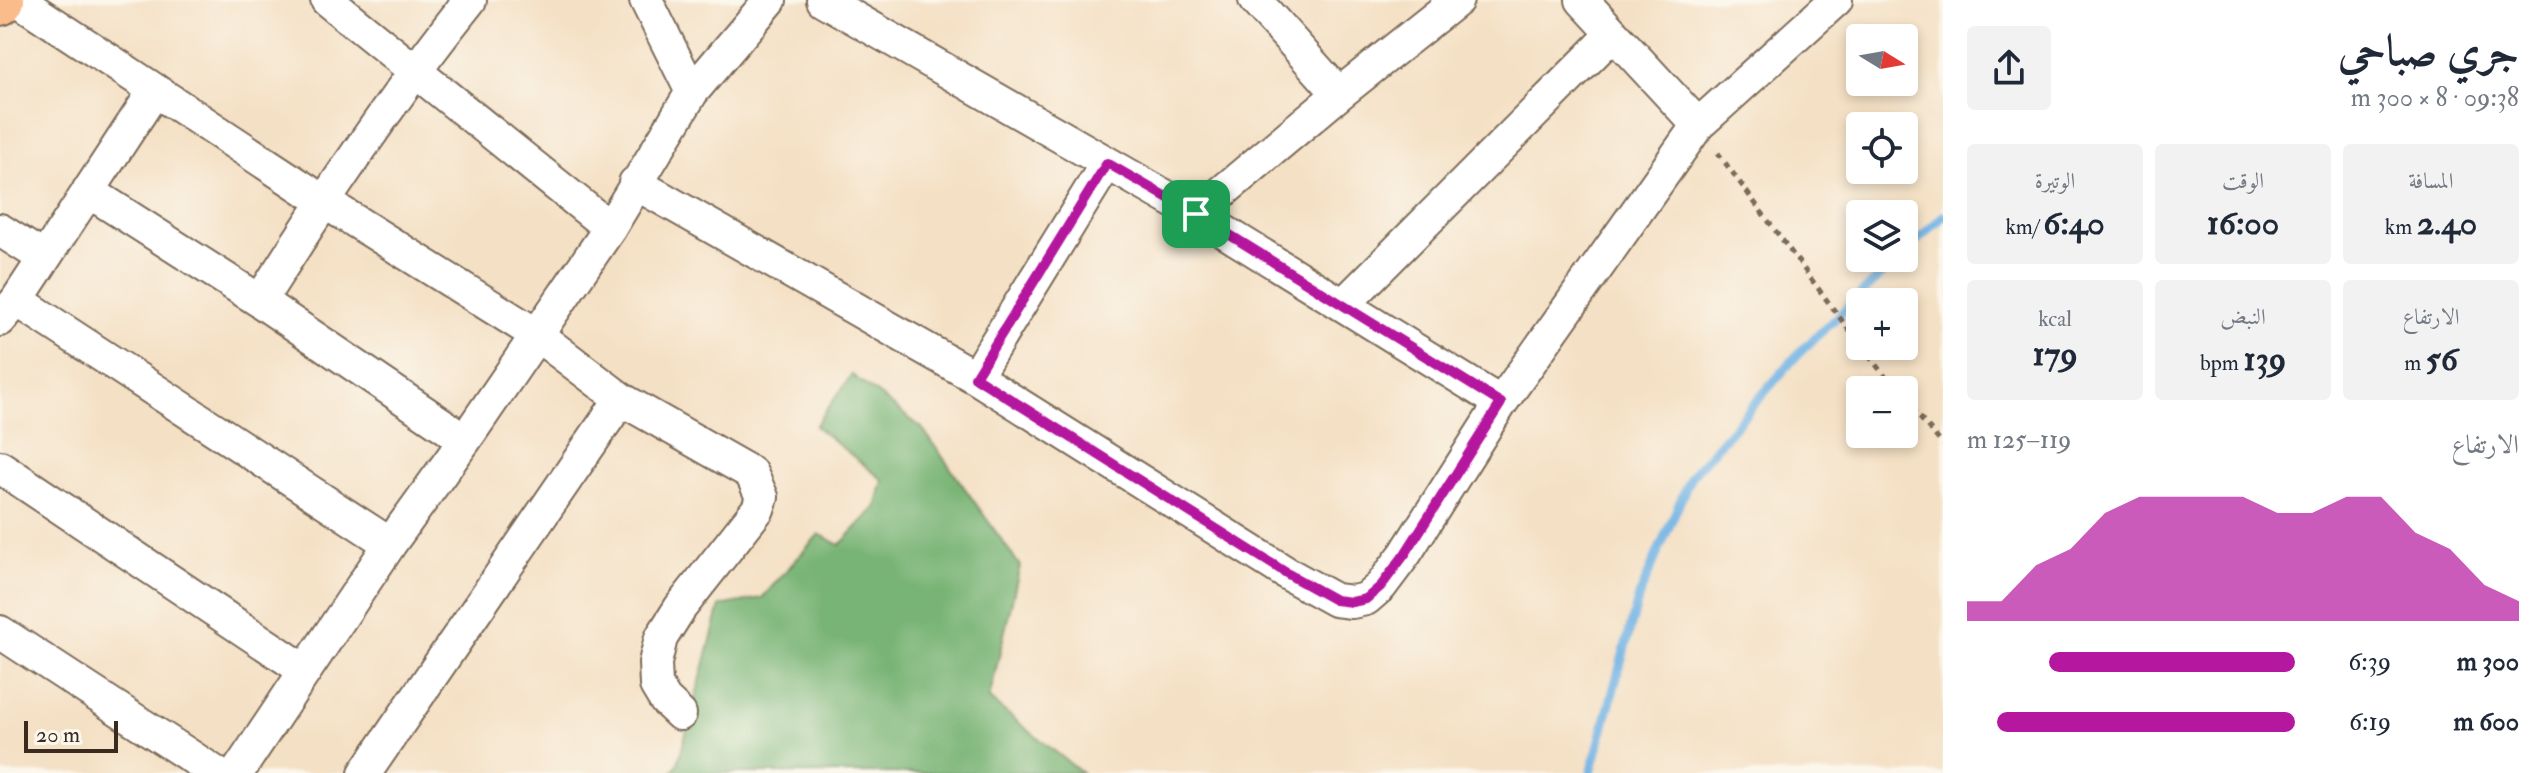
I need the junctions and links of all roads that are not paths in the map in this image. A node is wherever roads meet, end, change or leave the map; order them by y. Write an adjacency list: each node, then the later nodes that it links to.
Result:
1 (18, 0): 13 (street)
2 (327, 0): 12 (street)
3 (470, 0): 12 (street)
4 (646, 0): 14 (street)
5 (770, 0): 14 (street)
6 (823, 0): 17 (street)
7 (1255, 0): 15 (street)
8 (1457, 0): 15 (street)
9 (1582, 0): 11 (street)
10 (1836, 0): 16 (street)
11 (1613, 34): 16 (street); 26 (street)
12 (414, 69): 20 (street); 22 (street)
13 (155, 90): 19 (street); 20 (street)
14 (692, 92): 18 (street)
15 (1339, 94): 21 (street)
16 (1698, 125): 31 (street)
17 (1107, 163): 21 (street); 29 (street)
18 (635, 183): 22 (street); 29 (street)
19 (88, 191): 24 (street); 25 (street)
20 (323, 201): 25 (street); 28 (street)
21 (1196, 214): 26 (street)
22 (610, 228): 28 (street)
23 (0, 230): 24 (street)
24 (44, 258): 27 (street)
25 (260, 301): 32 (street)
26 (1343, 305): 31 (street)
27 (8, 310): 34 (street)
28 (537, 335): 30 (street); 32 (street)
29 (975, 377): 31 (street)
30 (621, 399): 37 (street); 40 (street)
31 (1501, 403)
32 (465, 440): 34 (street)
33 (0, 467): 36 (street)
34 (390, 544): 36 (street)
35 (0, 632): 38 (street)
36 (304, 670): 39 (street)
37 (680, 714)
38 (216, 773)
39 (237, 773)
40 (365, 773)

